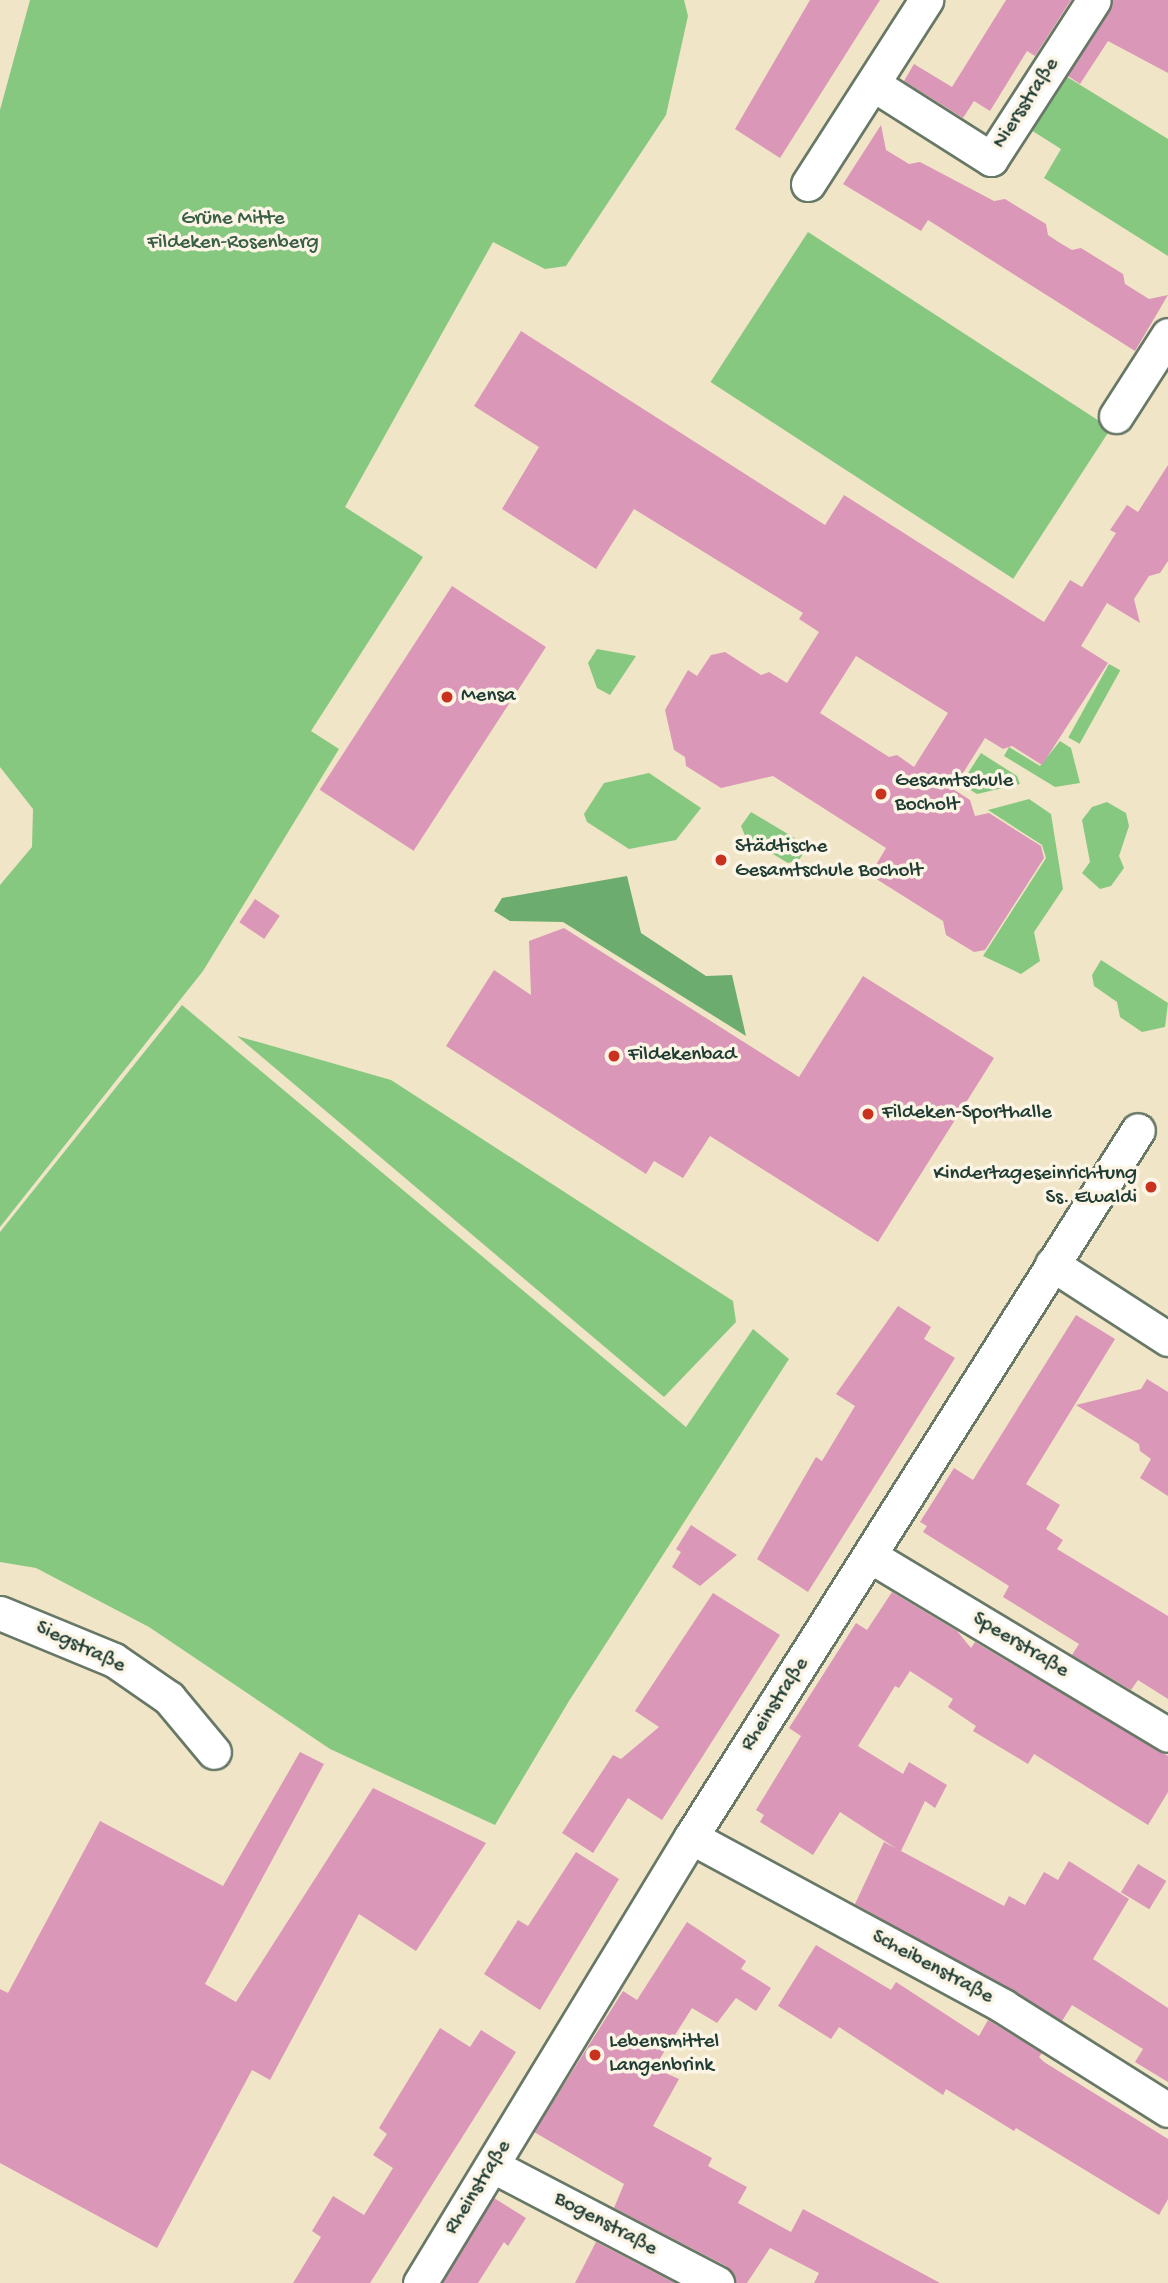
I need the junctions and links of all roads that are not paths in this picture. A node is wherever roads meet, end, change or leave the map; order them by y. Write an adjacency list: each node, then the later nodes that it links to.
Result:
1 (926, 0): 3 (street)
2 (1094, 0): 3 (street, Niersstraße)
3 (873, 84): 4 (street)
4 (808, 184)
5 (1168, 335): 6 (street)
6 (1116, 416)
7 (1138, 1130): 8 (street, Rheinstraße)
8 (1052, 1264): 9 (street); 10 (street, Rheinstraße)
9 (1168, 1339)
10 (872, 1557): 12 (street, Speerstraße); 14 (street, Rheinstraße)
11 (0, 1613): 13 (street, Siegstraße)
12 (1168, 1734)
13 (214, 1752)
14 (691, 1838): 15 (street, Scheibenstraße); 16 (street, Rheinstraße)
15 (1168, 2110)
16 (493, 2166): 17 (street, Rheinstraße); 18 (street, Bogenstraße)
17 (421, 2283)
18 (717, 2283)

